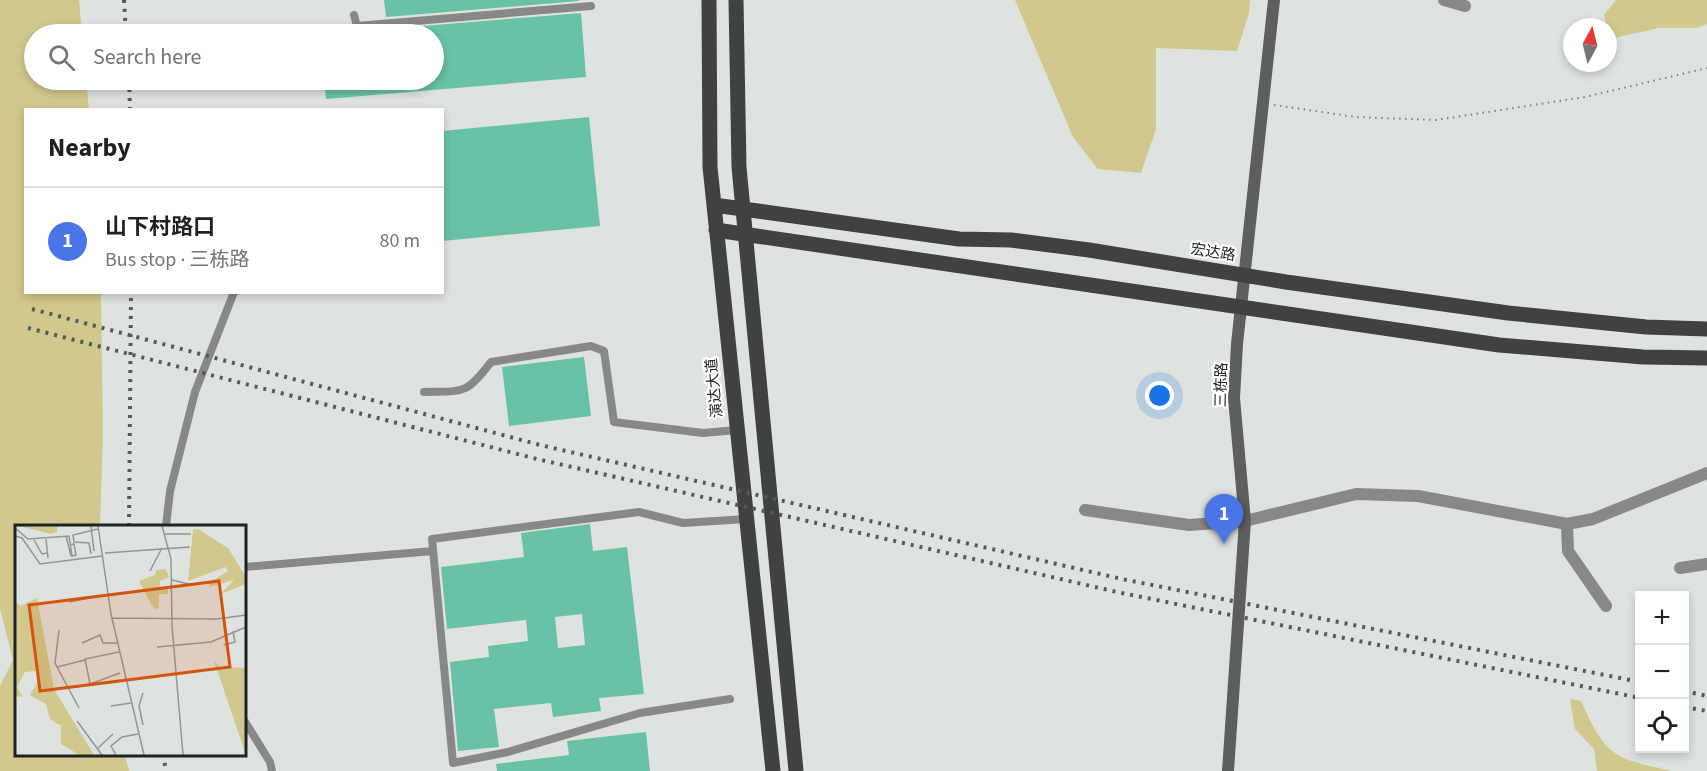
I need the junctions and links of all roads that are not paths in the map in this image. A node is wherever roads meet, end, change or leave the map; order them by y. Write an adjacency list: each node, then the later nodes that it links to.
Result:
1 (709, 0): 10 (main road, 演达大道)
2 (736, 0): 11 (main road)
3 (1274, 0): 14 (main road, 三栋路)
4 (1444, 0): 6 (street)
5 (591, 6): 9 (lane)
6 (1465, 6)
7 (354, 15): 8 (lane)
8 (356, 24)
9 (380, 24)
10 (714, 205): 11 (main road, 宏达路); 12 (main road, 演达大道)
11 (743, 208): 13 (main road); 14 (main road, 宏达路)
12 (716, 230): 13 (main road); 20 (main road, 演达大道)
13 (745, 233): 16 (main road); 36 (main road)
14 (1244, 275): 16 (main road, 三栋路); 17 (main road, 宏达路)
15 (233, 294): 26 (lane)
16 (1241, 307): 18 (main road); 24 (main road, 三栋路)
17 (1707, 329)
18 (1707, 358)
19 (424, 393): 20 (lane)
20 (737, 430): 23 (main road, 演达大道)
21 (1707, 473): 25 (street)
22 (1085, 510): 24 (street)
23 (746, 519): 27 (lane); 35 (main road, 演达大道)
24 (1245, 521): 25 (street); 37 (main road, 三栋路)
25 (1567, 524): 31 (street)
26 (166, 525)
27 (433, 551): 29 (lane); 32 (lane)
28 (1707, 564): 30 (street)
29 (246, 567)
30 (1680, 568)
31 (1606, 606)
32 (730, 699)
33 (246, 723): 34 (lane)
34 (272, 771)
35 (773, 771)
36 (796, 771)
37 (1228, 771)

